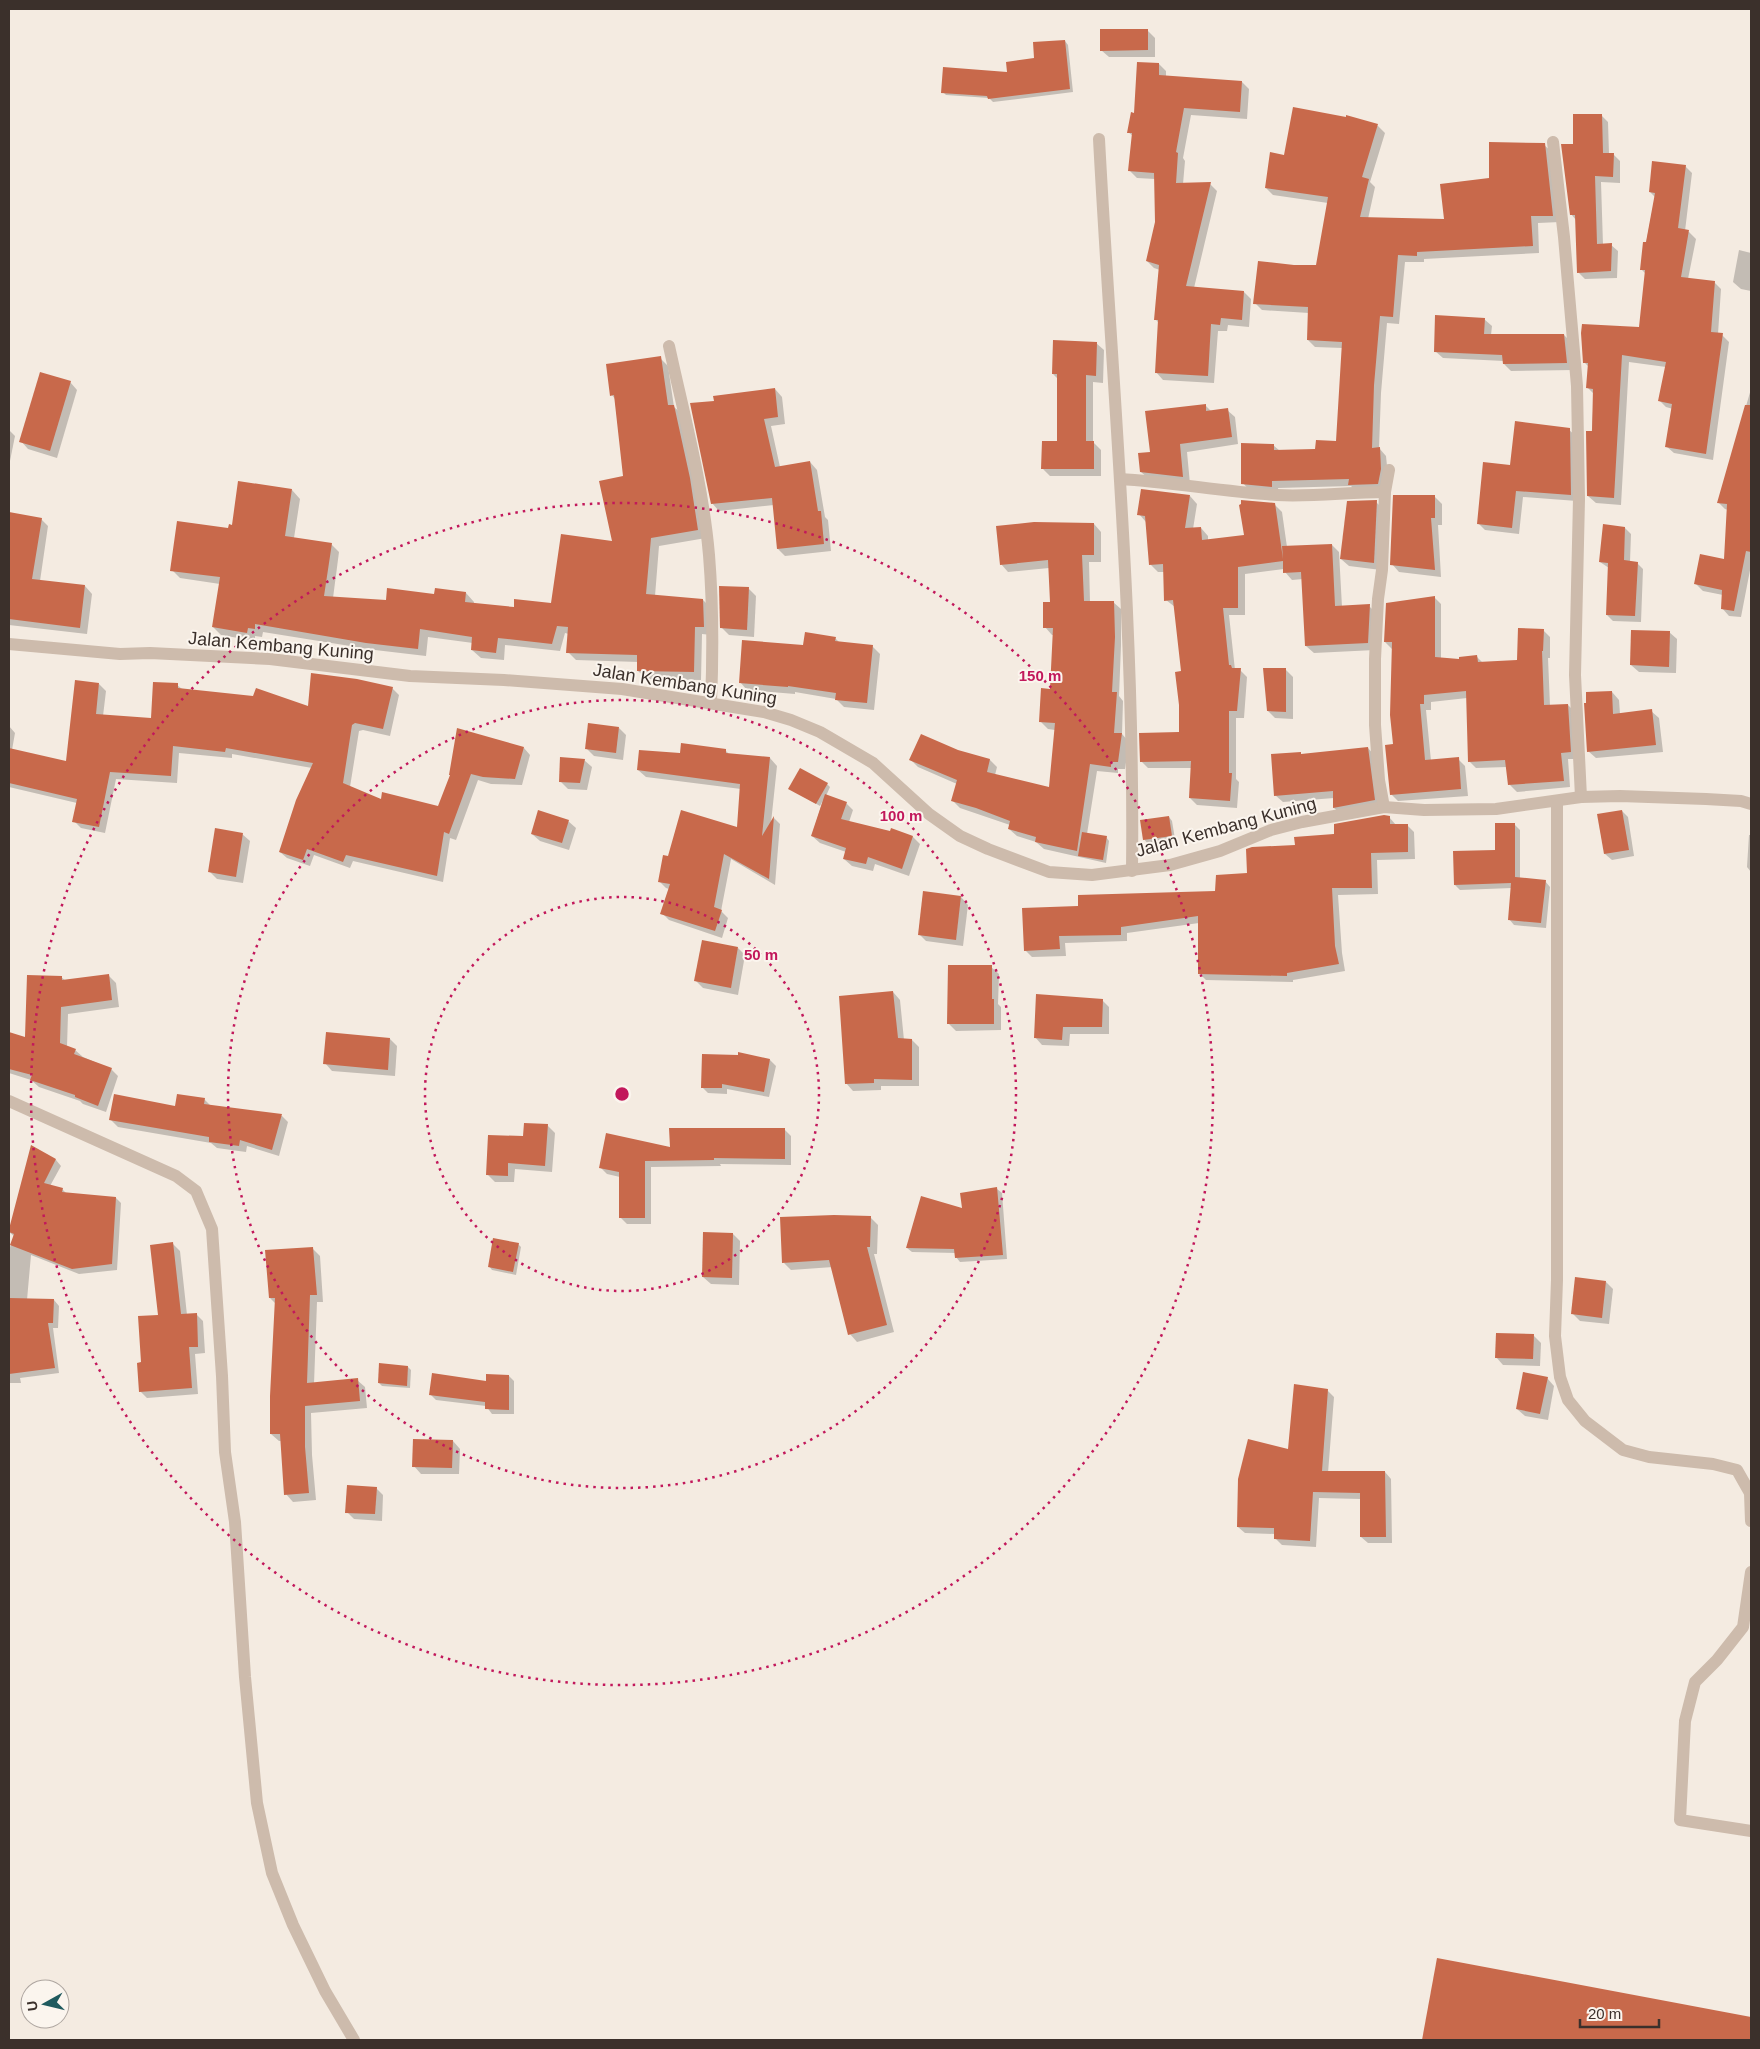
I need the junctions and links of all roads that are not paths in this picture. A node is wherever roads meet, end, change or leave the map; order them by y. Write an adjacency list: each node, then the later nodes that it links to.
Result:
1 (1099, 140): 5 (street)
2 (1553, 142): 9 (street)
3 (669, 346): 8 (street)
4 (1389, 470): 6 (street)
5 (1120, 479): 6 (street); 13 (street)
6 (1385, 492): 12 (street)
7 (9, 644): 8 (street, Jalan Kembang Kuning)
8 (711, 703): 13 (street, Jalan Kembang Kuning)
9 (1581, 797): 10 (street, Jalan Kembang Kuning); 11 (street, Jalan Kembang Kuning)
10 (1557, 801): 12 (street, Jalan Kembang Kuning); 15 (street)
11 (1751, 804)
12 (1384, 807): 13 (street, Jalan Kembang Kuning)
13 (1132, 872)
14 (9, 1101): 18 (street)
15 (1751, 1521)
16 (1751, 1572): 17 (street)
17 (1751, 1831)
18 (354, 2040)

